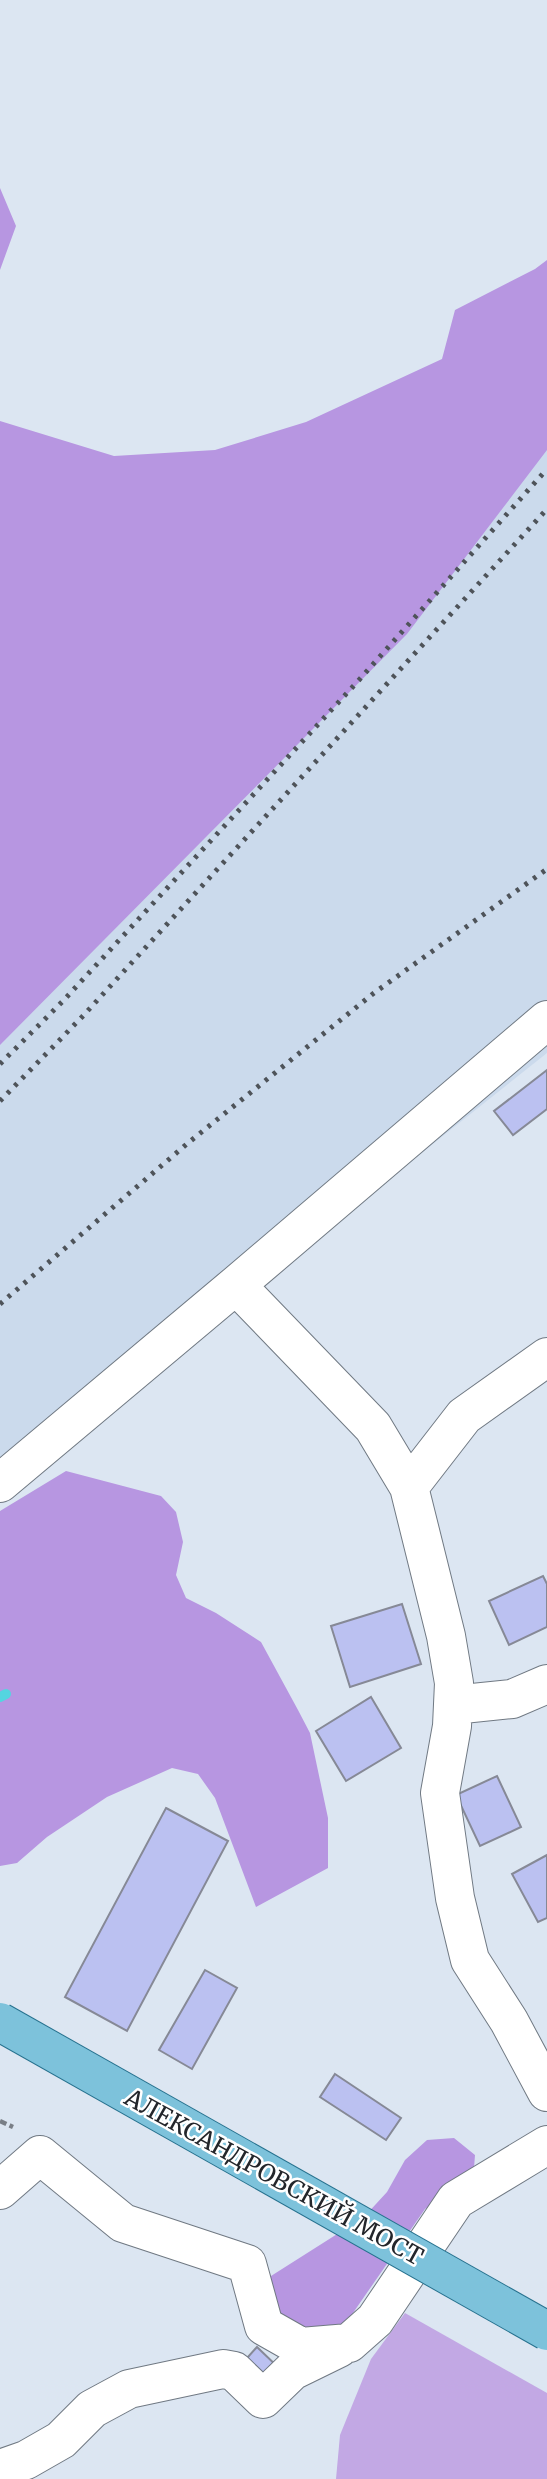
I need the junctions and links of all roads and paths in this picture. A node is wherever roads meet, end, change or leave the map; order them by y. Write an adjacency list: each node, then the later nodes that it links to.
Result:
1 (547, 1020): 2 (street)
2 (236, 1285): 4 (street); 5 (street)
3 (547, 1357): 5 (street)
4 (0, 1483)
5 (409, 1487): 7 (street)
6 (547, 1684): 7 (street)
7 (453, 1705): 9 (street)
8 (0, 2022): 12 (main road, АЛЕКСАНДРОВСКИЙ МОСТ, bridge)
9 (547, 2092)
10 (547, 2146): 13 (street)
11 (0, 2190): 13 (street)
12 (547, 2331)
13 (349, 2343): 14 (street)
14 (0, 2469)

